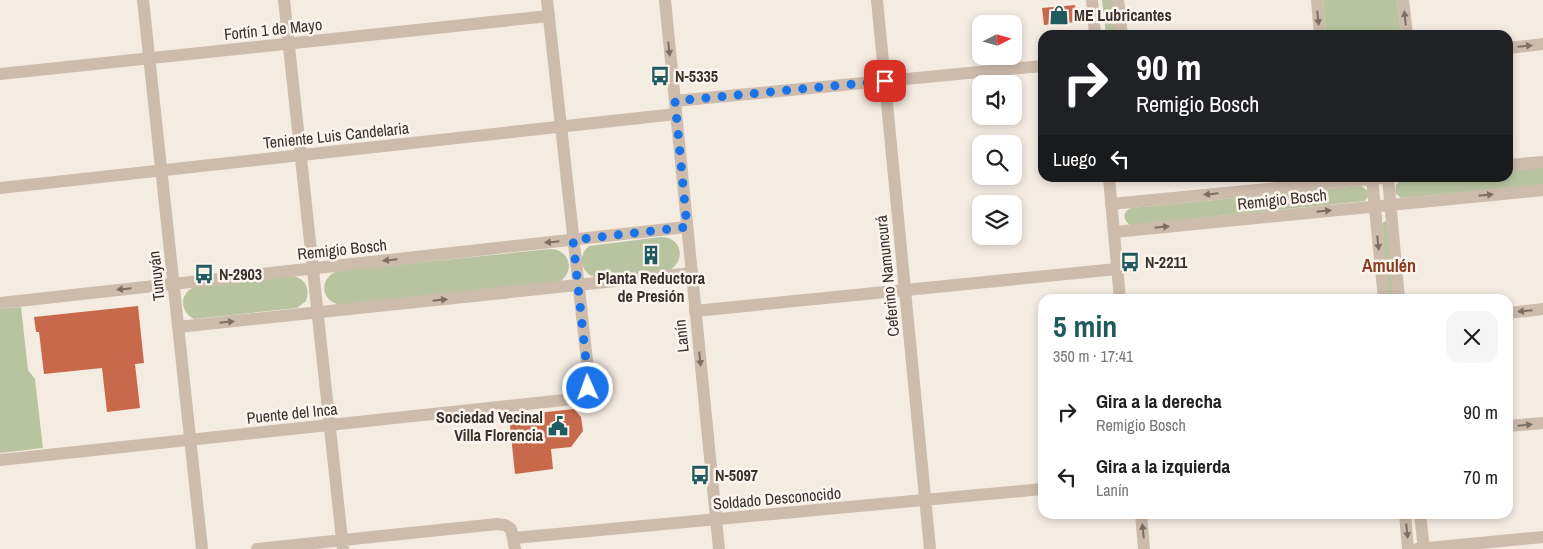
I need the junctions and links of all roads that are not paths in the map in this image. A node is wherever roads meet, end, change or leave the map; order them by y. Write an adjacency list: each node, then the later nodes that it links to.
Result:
1 (143, 0): 18 (street, Tunuyán)
2 (284, 0): 15 (street)
3 (547, 0): 10 (street)
4 (665, 0): 22 (street, Lanín, one-way to 22)
5 (877, 0): 21 (street, Ceferino Namuncurá)
6 (1092, 0): 11 (street)
7 (1118, 0): 12 (street)
8 (1317, 0): 13 (street, one-way to 13)
9 (1403, 0): 14 (street, one-way to 9)
10 (549, 16): 15 (street, Fortín 1 de Mayo); 24 (street)
11 (1095, 30)
12 (1121, 30)
13 (1320, 30)
14 (1406, 30)
15 (289, 44): 18 (street, Fortín 1 de Mayo); 25 (street)
16 (1543, 44): 17 (street, one-way to 16)
17 (1513, 47)
18 (149, 58): 20 (street, Fortín 1 de Mayo); 28 (street, Tunuyán)
19 (1038, 66): 21 (street)
20 (0, 74)
21 (885, 81): 22 (street); 46 (street, Ceferino Namuncurá)
22 (675, 101): 23 (street, Lanín)
23 (676, 114): 24 (street, Teniente Luis Candelaria); 38 (street, Lanín)
24 (561, 127): 25 (street, Teniente Luis Candelaria); 40 (street)
25 (301, 155): 28 (street, Teniente Luis Candelaria); 41 (street)
26 (1543, 162): 27 (street)
27 (1513, 165)
28 (161, 170): 33 (street, Teniente Luis Candelaria); 44 (street, Tunuyán)
29 (1108, 182): 35 (street)
30 (1334, 182): 35 (street, Remigio Bosch, one-way to 35)
31 (1375, 182): 37 (street)
32 (1388, 182): 36 (street)
33 (0, 188)
34 (1543, 190): 36 (street, Remigio Bosch, one-way to 34)
35 (1111, 204): 39 (street)
36 (1390, 205): 37 (street, Remigio Bosch); 49 (street)
37 (1375, 206): 39 (street, Remigio Bosch, one-way to 37); 48 (street, one-way to 48)
38 (687, 227): 40 (street, Remigio Bosch); 43 (street, Lanín)
39 (1114, 232): 42 (street)
40 (573, 240): 41 (street, Remigio Bosch, one-way to 41); 45 (street)
41 (313, 268): 44 (street, Remigio Bosch); 54 (street)
42 (1117, 269): 46 (street); 47 (street)
43 (692, 273): 45 (street); 52 (street, Lanín)
44 (174, 284): 50 (street, Remigio Bosch, one-way to 50); 55 (street, Tunuyán)
45 (578, 285): 54 (street, one-way to 45); 57 (street, Puente del Inca)
46 (905, 290): 52 (street); 62 (street, Ceferino Namuncurá)
47 (1120, 294)
48 (1384, 294)
49 (1399, 294)
50 (0, 303)
51 (1543, 309): 53 (street, one-way to 53)
52 (695, 311): 66 (street, Lanín, one-way to 66)
53 (1513, 312)
54 (318, 313): 55 (street, one-way to 54); 57 (street)
55 (178, 327): 59 (street, Tunuyán)
56 (1543, 423): 58 (street, one-way to 56)
57 (330, 425): 59 (street, Puente del Inca); 69 (street)
58 (1513, 426)
59 (190, 440): 60 (street, Puente del Inca); 70 (street, Tunuyán)
60 (0, 460)
61 (1038, 489): 62 (street, Soldado Desconocido)
62 (926, 500): 66 (street, Soldado Desconocido); 73 (street, Ceferino Namuncurá)
63 (1141, 519): 74 (street, one-way to 63)
64 (1405, 519): 75 (street, one-way to 75)
65 (1421, 519): 77 (street)
66 (716, 520): 68 (street, Soldado Desconocido); 72 (street, Lanín)
67 (1543, 537): 77 (street)
68 (512, 538): 69 (street, Soldado Desconocido)
69 (342, 545): 71 (street, Soldado Desconocido)
70 (202, 549)
71 (257, 549)
72 (718, 549)
73 (930, 549)
74 (1144, 549)
75 (1408, 549)
76 (1417, 549): 77 (street)
77 (1424, 549)

